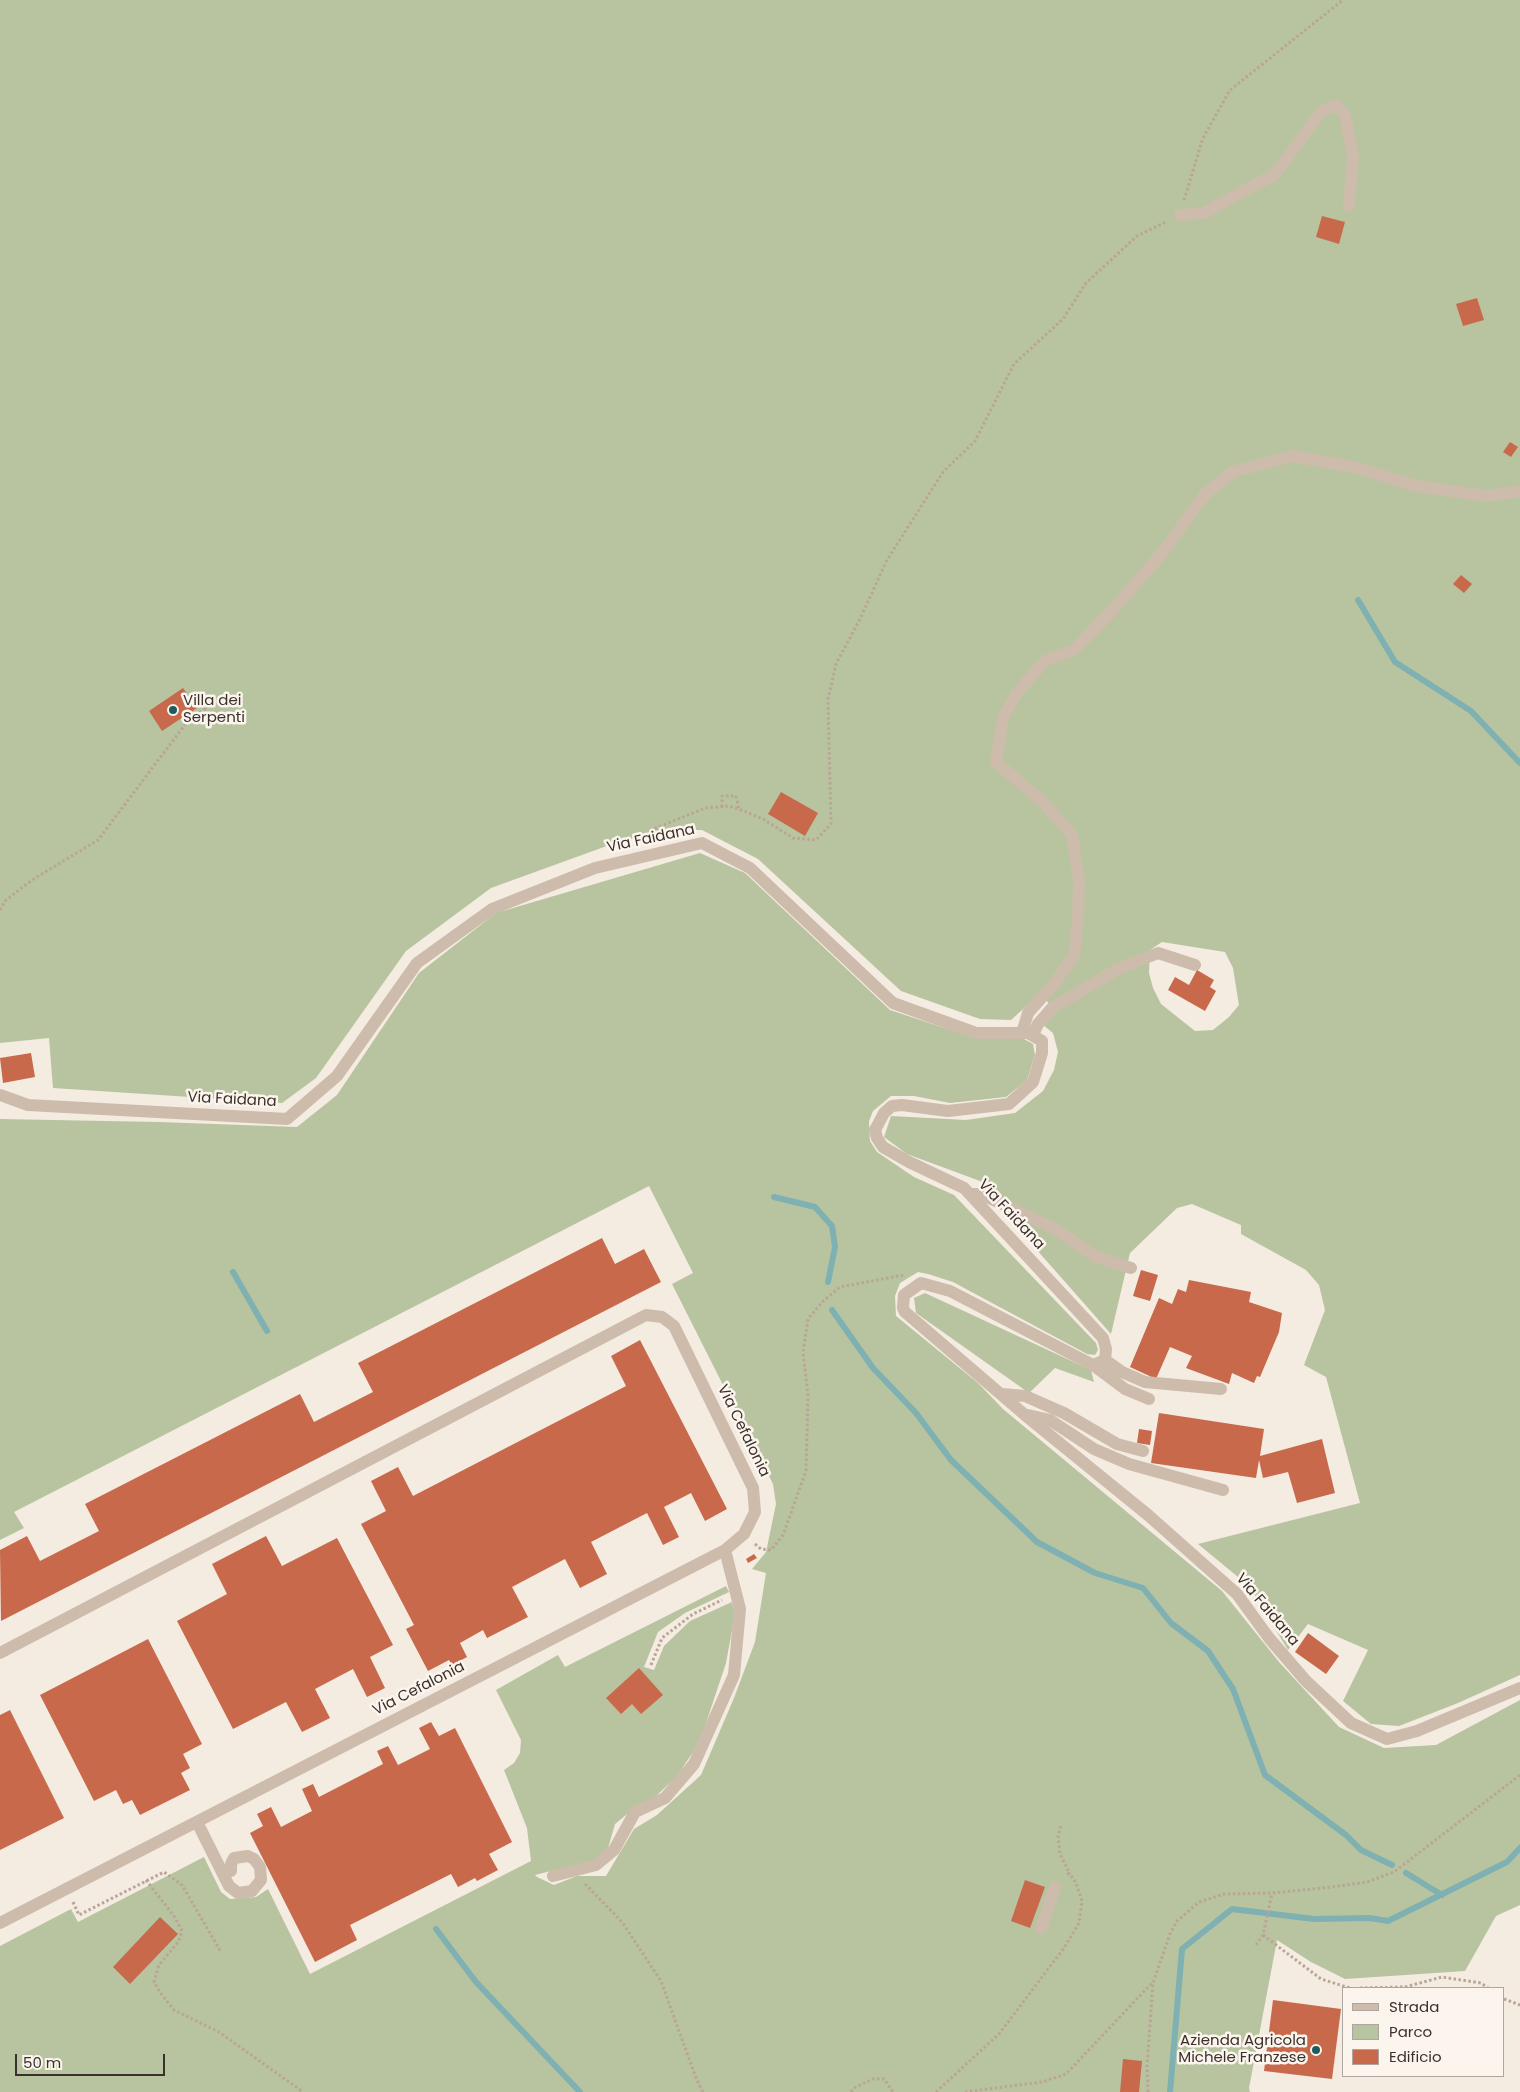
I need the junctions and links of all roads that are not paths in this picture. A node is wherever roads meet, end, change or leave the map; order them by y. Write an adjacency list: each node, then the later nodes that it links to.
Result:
1 (1348, 206): 2 (street)
2 (1180, 215)
3 (1520, 491): 5 (street)
4 (1195, 965): 5 (street)
5 (1028, 1034): 7 (street, Via Faidana); 9 (street, Via Faidana)
6 (0, 1095): 7 (street, Via Faidana)
7 (16, 1101): 8 (street)
8 (0, 1102)
9 (970, 1194): 10 (street); 11 (street, Via Faidana)
10 (1131, 1268)
11 (1099, 1362): 12 (street); 13 (street, Via Faidana); 14 (street)
12 (1222, 1389)
13 (1002, 1394): 15 (street, Via Faidana); 16 (street)
14 (1149, 1399)
15 (1026, 1415): 17 (street); 20 (street, Via Faidana)
16 (1143, 1451)
17 (1223, 1490)
18 (725, 1550): 19 (street, Via Cefalonia); 21 (street, Via Cefalonia); 23 (street)
19 (0, 1653)
20 (1520, 1688)
21 (197, 1822): 22 (street); 25 (street, Via Cefalonia)
22 (231, 1871)
23 (557, 1875)
24 (1055, 1887): 26 (street)
25 (0, 1923)
26 (1041, 1928)

